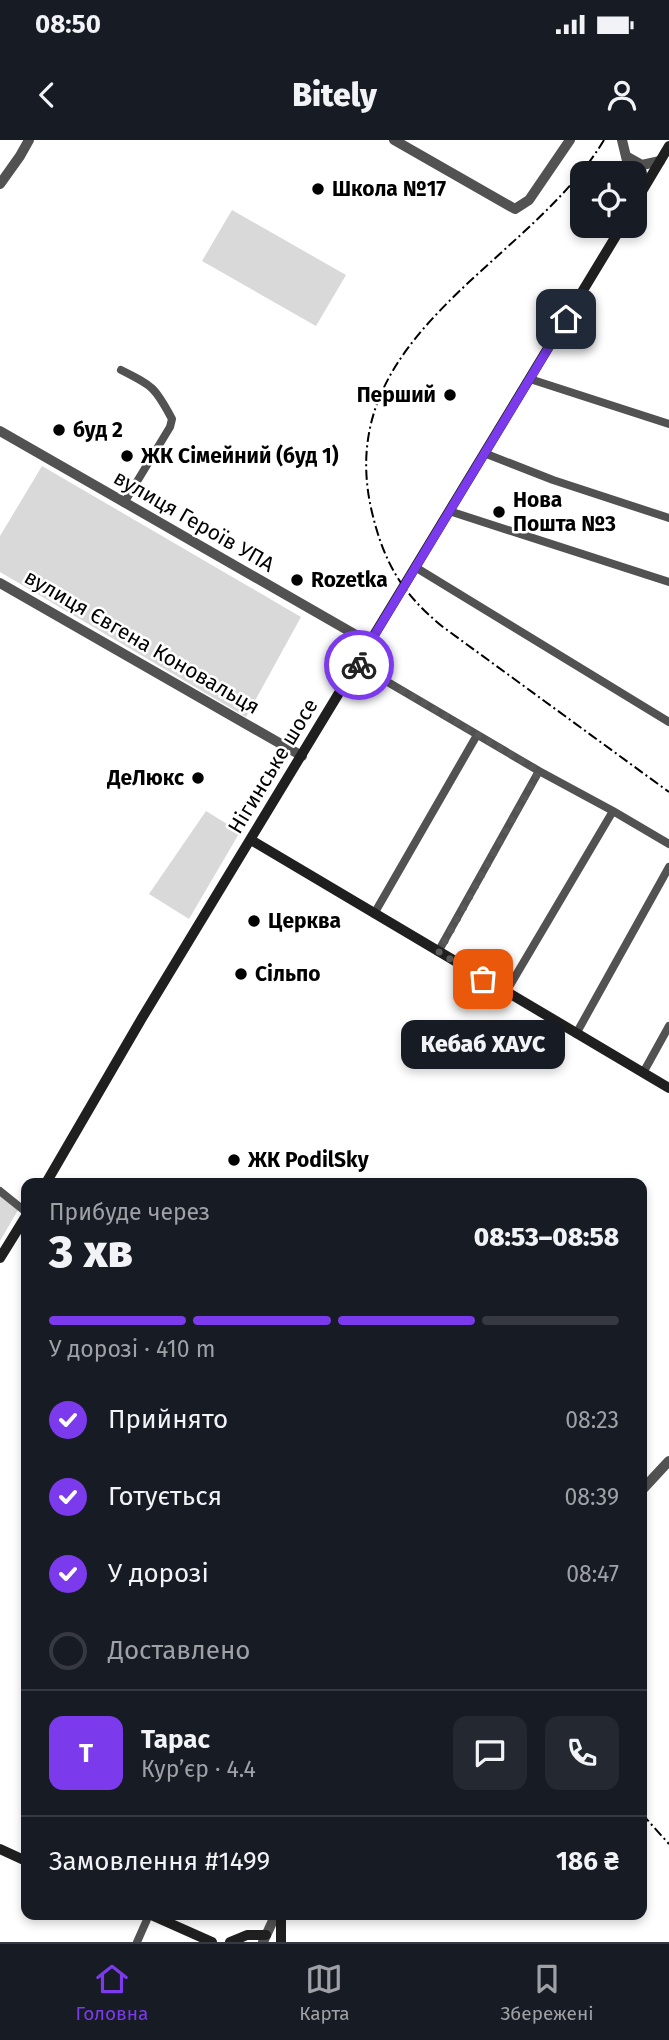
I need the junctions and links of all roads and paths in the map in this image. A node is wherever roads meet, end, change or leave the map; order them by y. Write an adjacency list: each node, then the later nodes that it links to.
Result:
1 (29, 140): 10 (street)
2 (394, 140): 3 (street)
3 (570, 140)
4 (622, 140): 6 (street)
5 (669, 146): 8 (main road)
6 (626, 156): 7 (street); 8 (street)
7 (627, 161)
8 (660, 161): 9 (main road)
9 (647, 182)
10 (0, 184)
11 (615, 238): 13 (main road, Нігинське шосе)
12 (121, 370): 17 (street)
13 (530, 379): 14 (street); 16 (main road, Нігинське шосе)
14 (669, 424)
15 (0, 431): 17 (street, вулиця Героїв УПА)
16 (484, 453): 18 (main road, Нігинське шосе); 19 (street)
17 (124, 503): 23 (street, вулиця Героїв УПА)
18 (449, 511): 20 (main road, Нігинське шосе); 21 (street)
19 (669, 518)
20 (415, 567): 23 (main road, Нігинське шосе); 25 (street)
21 (669, 582)
22 (0, 583): 27 (street, вулиця Євгена Коновальця)
23 (370, 643): 24 (main road, Нігинське шосе)
24 (357, 664): 26 (street); 27 (main road, Нігинське шосе)
25 (669, 722)
26 (477, 735): 28 (street); 33 (street)
27 (302, 756): 30 (main road, Нігинське шосе)
28 (539, 771): 29 (street); 34 (street)
29 (613, 811): 31 (street); 35 (street)
30 (251, 840): 33 (main road); 40 (main road, Нігинське шосе)
31 (669, 845)
32 (669, 867): 37 (street)
33 (374, 914): 34 (main road)
34 (439, 952): 35 (main road)
35 (506, 992): 37 (main road)
36 (669, 1026): 38 (street)
37 (576, 1034): 38 (main road)
38 (643, 1073): 39 (main road)
39 (669, 1088)
40 (52, 1178)
41 (0, 1191): 42 (street)
42 (21, 1210)
43 (21, 1222): 44 (main road)
44 (0, 1258)
45 (669, 1461): 46 (street)
46 (647, 1485)
47 (1, 1854): 48 (main road)
48 (21, 1860)
49 (146, 1920): 54 (street)
50 (162, 1920): 55 (main road)
51 (275, 1920): 53 (street)
52 (279, 1920): 57 (main road)
53 (265, 1938): 56 (main road)
54 (137, 1942)
55 (212, 1942)
56 (230, 1942)
57 (281, 1942)

